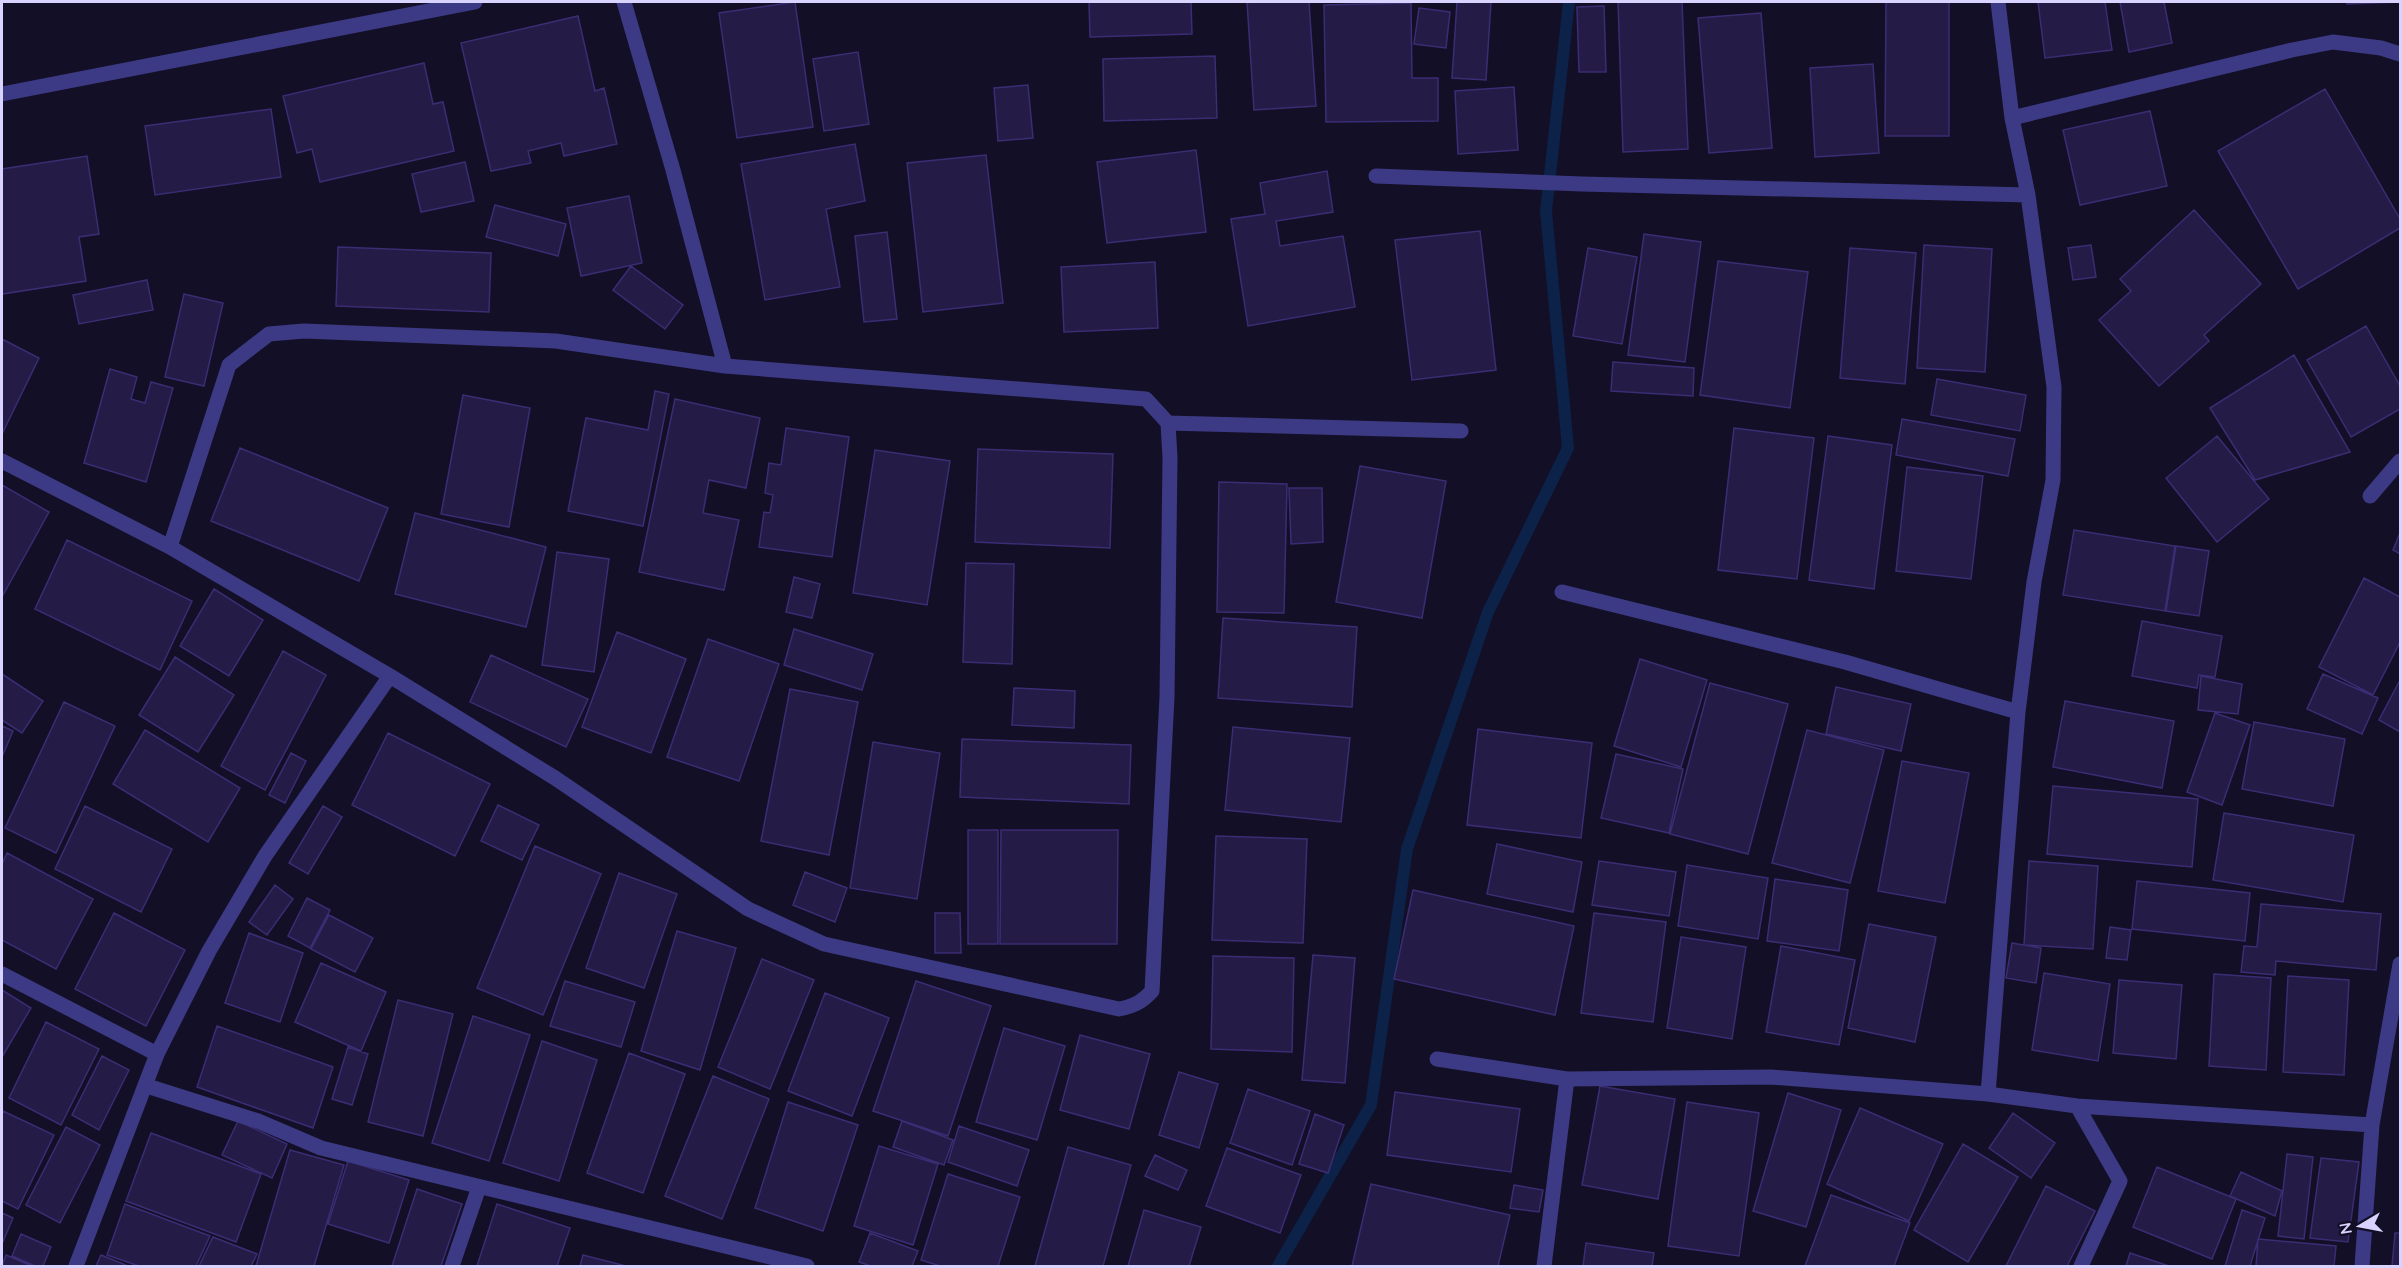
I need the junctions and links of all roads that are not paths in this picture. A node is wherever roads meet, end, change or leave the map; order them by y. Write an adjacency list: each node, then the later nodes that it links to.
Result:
1 (475, 2): 5 (street)
2 (624, 2): 9 (street)
3 (1998, 2): 6 (street)
4 (2400, 54): 6 (street)
5 (2, 94)
6 (2012, 118): 8 (street)
7 (1376, 176): 8 (street)
8 (2028, 195): 18 (street)
9 (725, 366): 10 (street); 15 (street)
10 (1168, 423): 11 (street); 17 (street)
11 (1461, 431)
12 (2, 461): 15 (street)
13 (2400, 461): 14 (street)
14 (2370, 496)
15 (170, 547): 17 (street)
16 (1562, 592): 18 (street)
17 (390, 676): 21 (street)
18 (2018, 712): 25 (street)
19 (2400, 964): 27 (street)
20 (2, 974): 21 (street)
21 (157, 1054): 24 (street)
22 (1437, 1059): 23 (street)
23 (1567, 1079): 25 (street); 32 (street)
24 (147, 1086): 28 (street); 29 (street)
25 (1988, 1094): 26 (street)
26 (2077, 1106): 27 (street); 33 (street)
27 (2373, 1125): 34 (street)
28 (479, 1187): 30 (street); 31 (street)
29 (76, 1266)
30 (452, 1266)
31 (807, 1266)
32 (1544, 1266)
33 (2081, 1266)
34 (2362, 1266)

